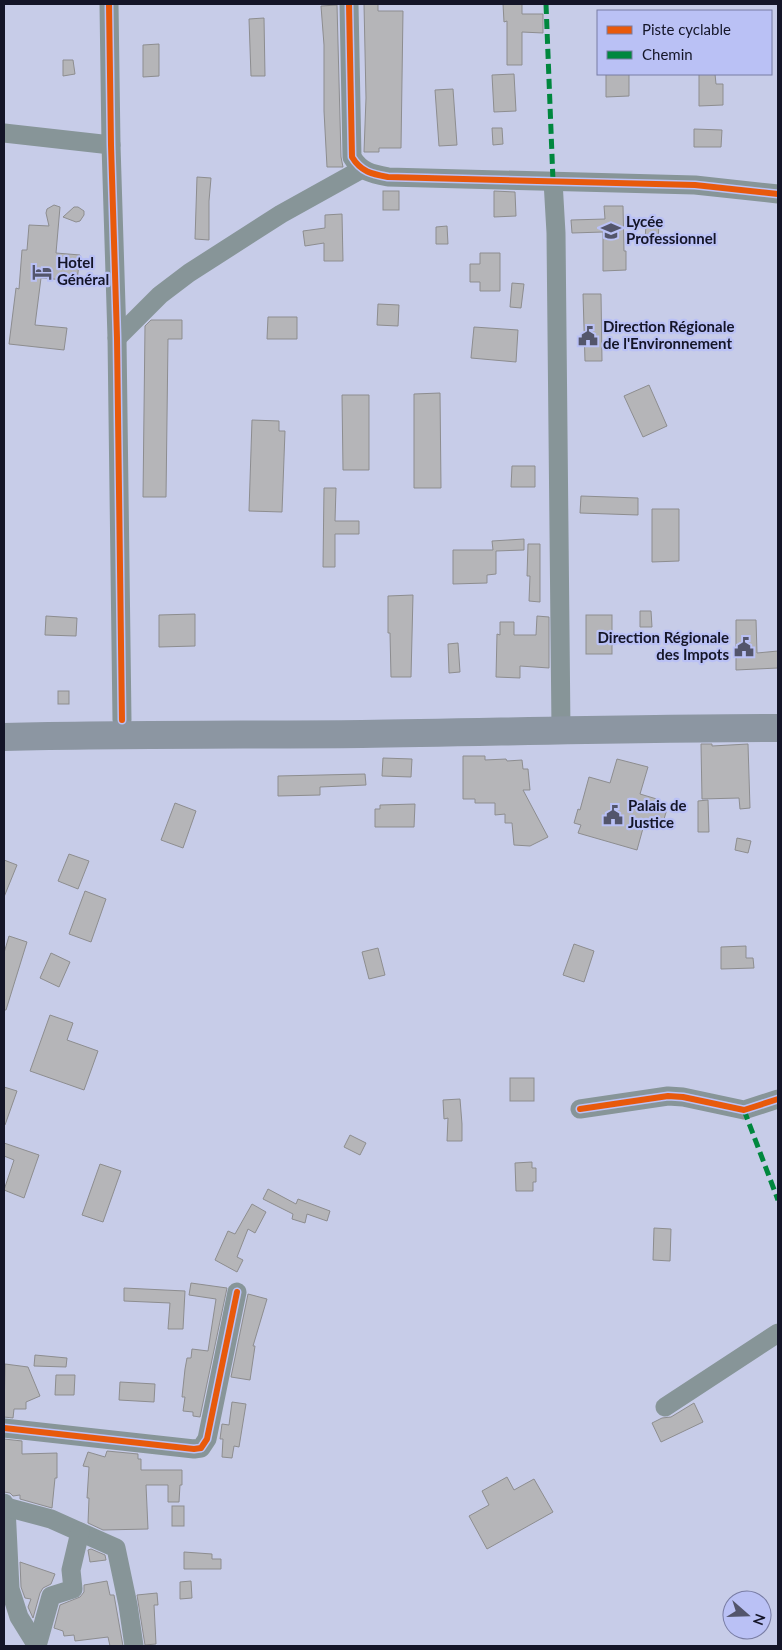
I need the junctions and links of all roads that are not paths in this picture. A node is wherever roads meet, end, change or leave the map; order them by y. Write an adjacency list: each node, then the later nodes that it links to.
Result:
1 (109, 4): 4 (street)
2 (349, 4): 5 (street)
3 (4, 133): 4 (street)
4 (111, 145): 8 (street)
5 (362, 170): 6 (street); 8 (street)
6 (553, 181): 7 (street); 12 (street)
7 (778, 194)
8 (117, 338): 10 (street)
9 (778, 713): 13 (highway)
10 (122, 720): 11 (highway); 14 (highway)
11 (4, 722)
12 (561, 722): 13 (highway); 14 (highway)
13 (656, 722): 15 (highway)
14 (361, 727): 16 (highway)
15 (778, 728)
16 (4, 737)
17 (778, 1100): 18 (street)
18 (580, 1109)
19 (237, 1292): 22 (street)
20 (778, 1333): 21 (street)
21 (665, 1407)
22 (4, 1428)
23 (5, 1505): 24 (street); 25 (street)
24 (80, 1532): 25 (street); 26 (street)
25 (37, 1646)
26 (134, 1646)

